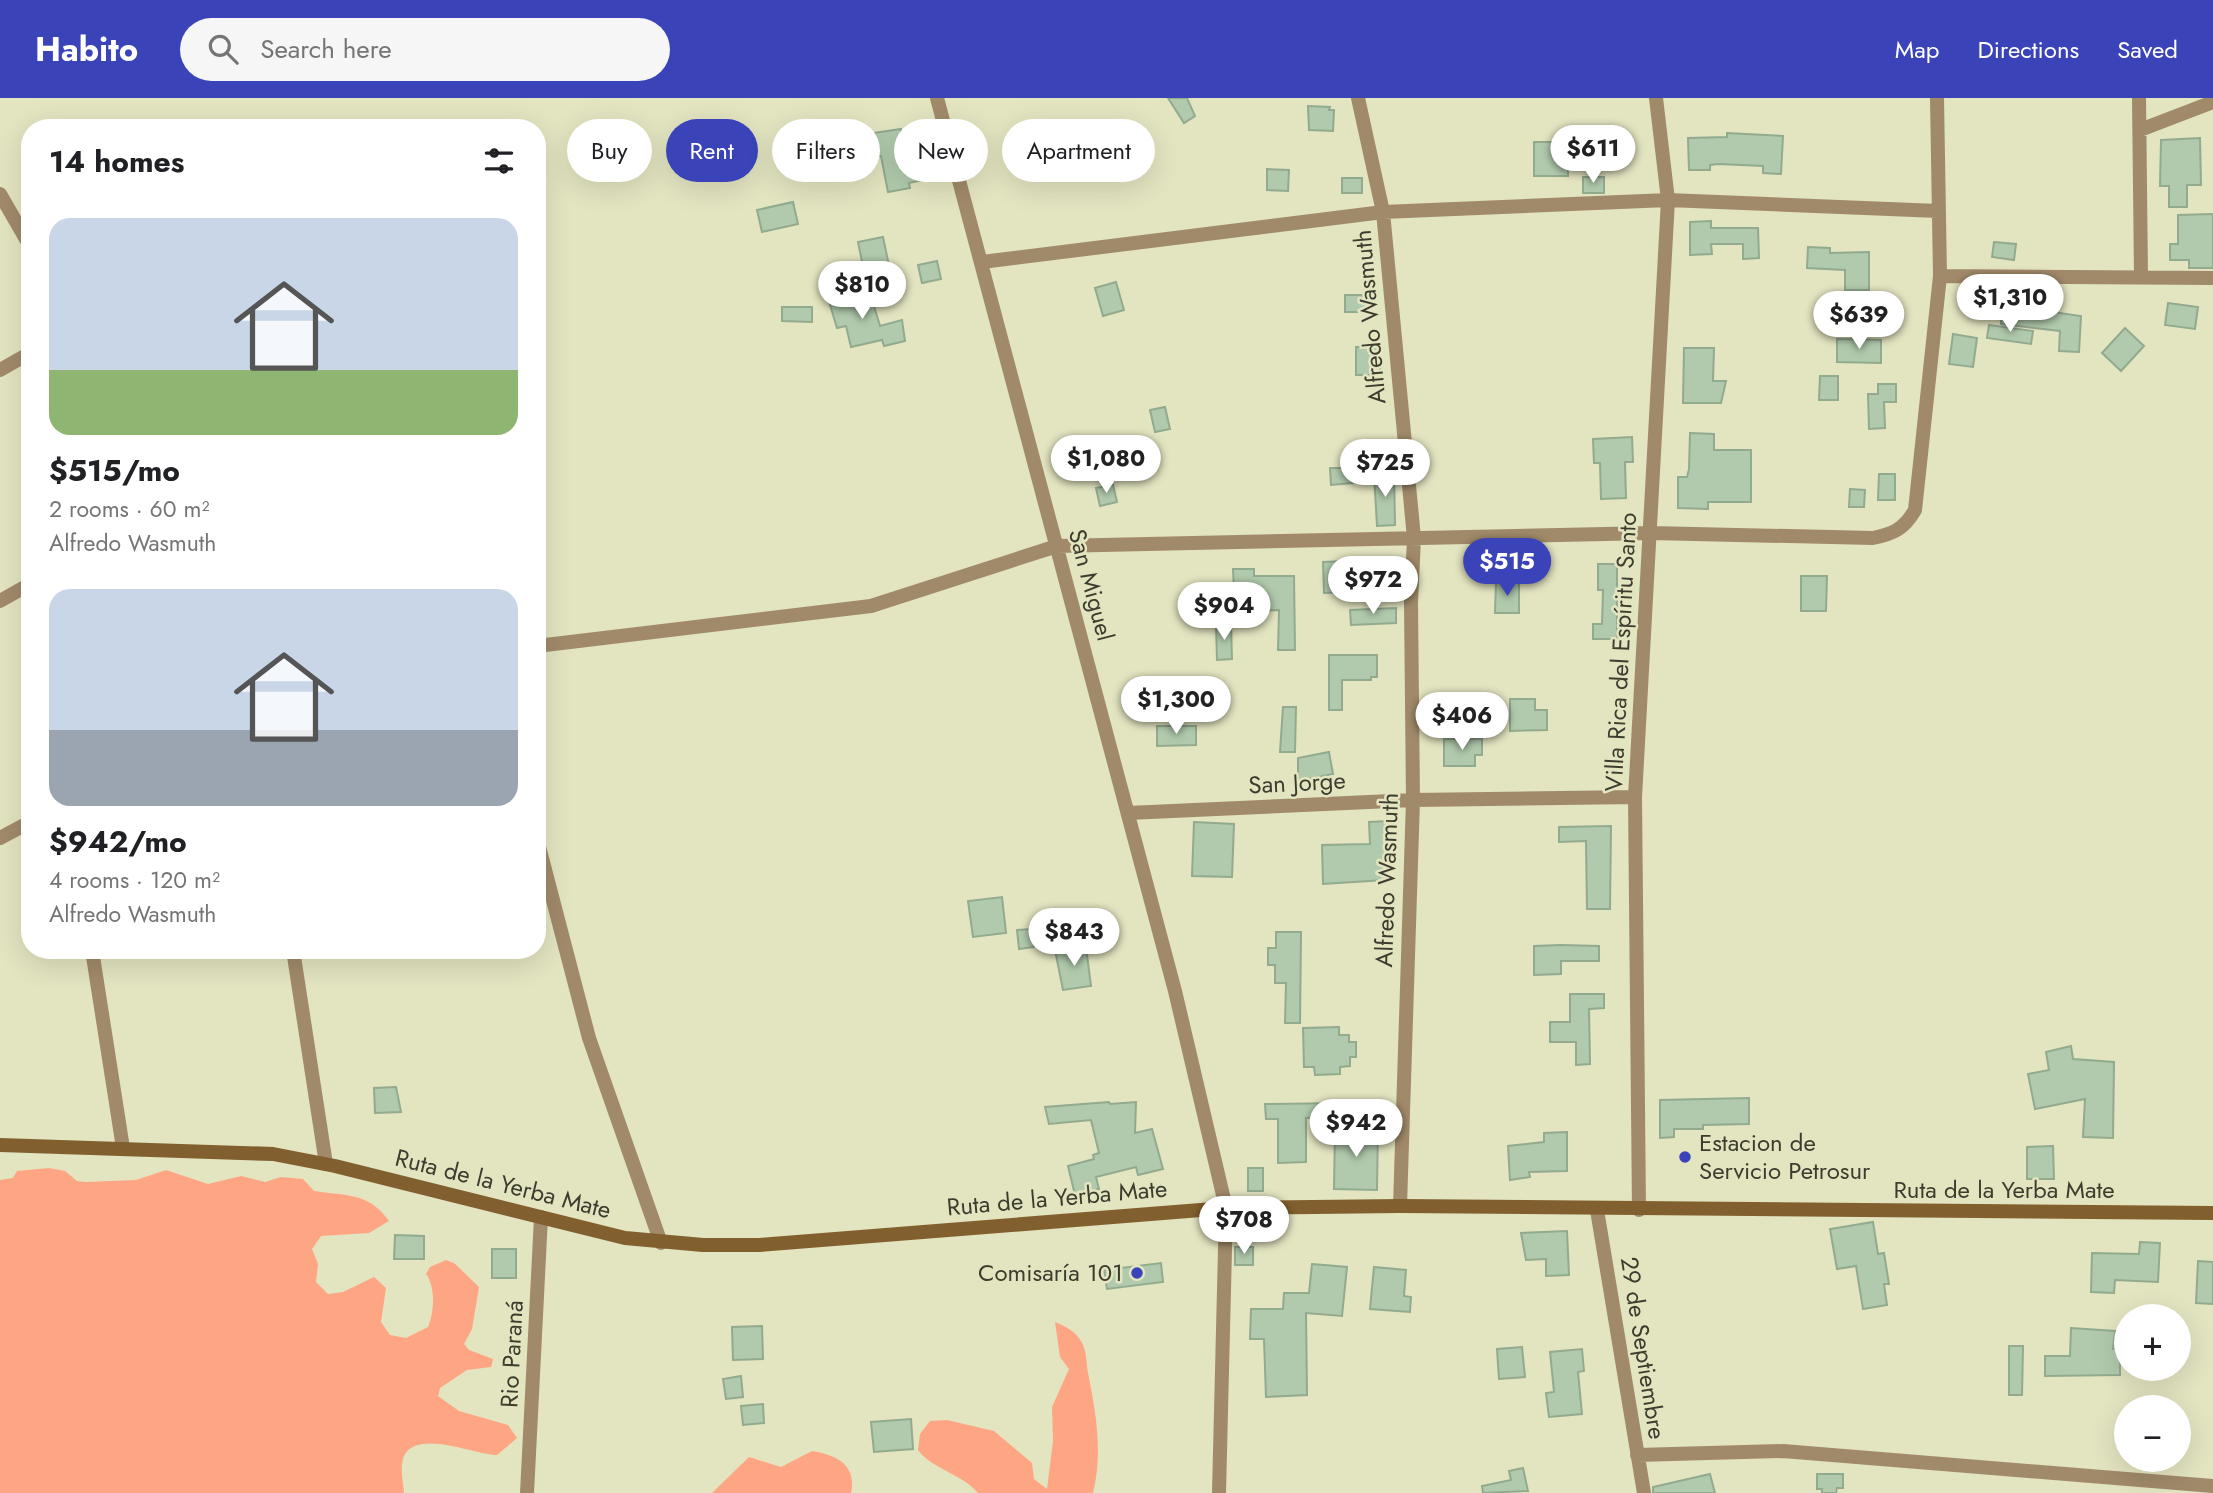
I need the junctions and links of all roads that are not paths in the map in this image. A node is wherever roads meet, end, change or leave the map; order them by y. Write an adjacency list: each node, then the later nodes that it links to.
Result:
1 (937, 98): 13 (street, San Miguel)
2 (1358, 98): 11 (street, Alfredo Wasmuth)
3 (1656, 98): 9 (street, Villa Rica del Espíritu Santo)
4 (1937, 98): 10 (street)
5 (2139, 98): 7 (street)
6 (2213, 102): 7 (street)
7 (2140, 130): 14 (street)
8 (0, 194): 12 (street)
9 (1668, 200): 10 (street); 11 (street); 19 (street, Villa Rica del Espíritu Santo)
10 (1938, 211): 15 (street)
11 (1383, 212): 13 (street); 20 (street, Alfredo Wasmuth)
12 (21, 230)
13 (982, 262): 21 (street, San Miguel)
14 (2141, 275): 15 (street); 16 (street)
15 (1940, 276): 19 (street)
16 (2213, 278)
17 (21, 358): 18 (street)
18 (0, 370)
19 (1651, 533): 20 (street); 25 (street, Villa Rica del Espíritu Santo)
20 (1414, 538): 21 (street); 26 (street, Alfredo Wasmuth)
21 (1057, 546): 24 (street); 27 (street, San Miguel)
22 (21, 589): 23 (street)
23 (0, 601)
24 (546, 645)
25 (1635, 797): 26 (street, San Jorge); 39 (street, Villa Rica del Espíritu Santo)
26 (1413, 800): 27 (street, San Jorge); 36 (street, Alfredo Wasmuth)
27 (1128, 813): 37 (street, San Miguel)
28 (21, 827): 29 (street)
29 (0, 838)
30 (546, 873): 42 (street)
31 (93, 959): 34 (street)
32 (294, 959): 35 (street)
33 (0, 1145): 34 (main road, Ruta de la Yerba Mate)
34 (123, 1148): 35 (main road, Ruta de la Yerba Mate)
35 (326, 1164): 41 (main road, Ruta de la Yerba Mate)
36 (1399, 1206): 37 (main road, Ruta de la Yerba Mate); 38 (main road, Ruta de la Yerba Mate)
37 (1226, 1208): 42 (main road, Ruta de la Yerba Mate); 46 (street, San Miguel)
38 (1597, 1210): 39 (main road, Ruta de la Yerba Mate); 43 (street, 29 de Septiembre)
39 (1639, 1210): 40 (main road, Ruta de la Yerba Mate)
40 (2213, 1213)
41 (541, 1217): 42 (main road, Ruta de la Yerba Mate); 45 (street, Rio Paraná)
42 (661, 1243)
43 (1637, 1455): 44 (street); 47 (street, 29 de Septiembre)
44 (2213, 1486)
45 (527, 1493)
46 (1219, 1493)
47 (1644, 1493)

